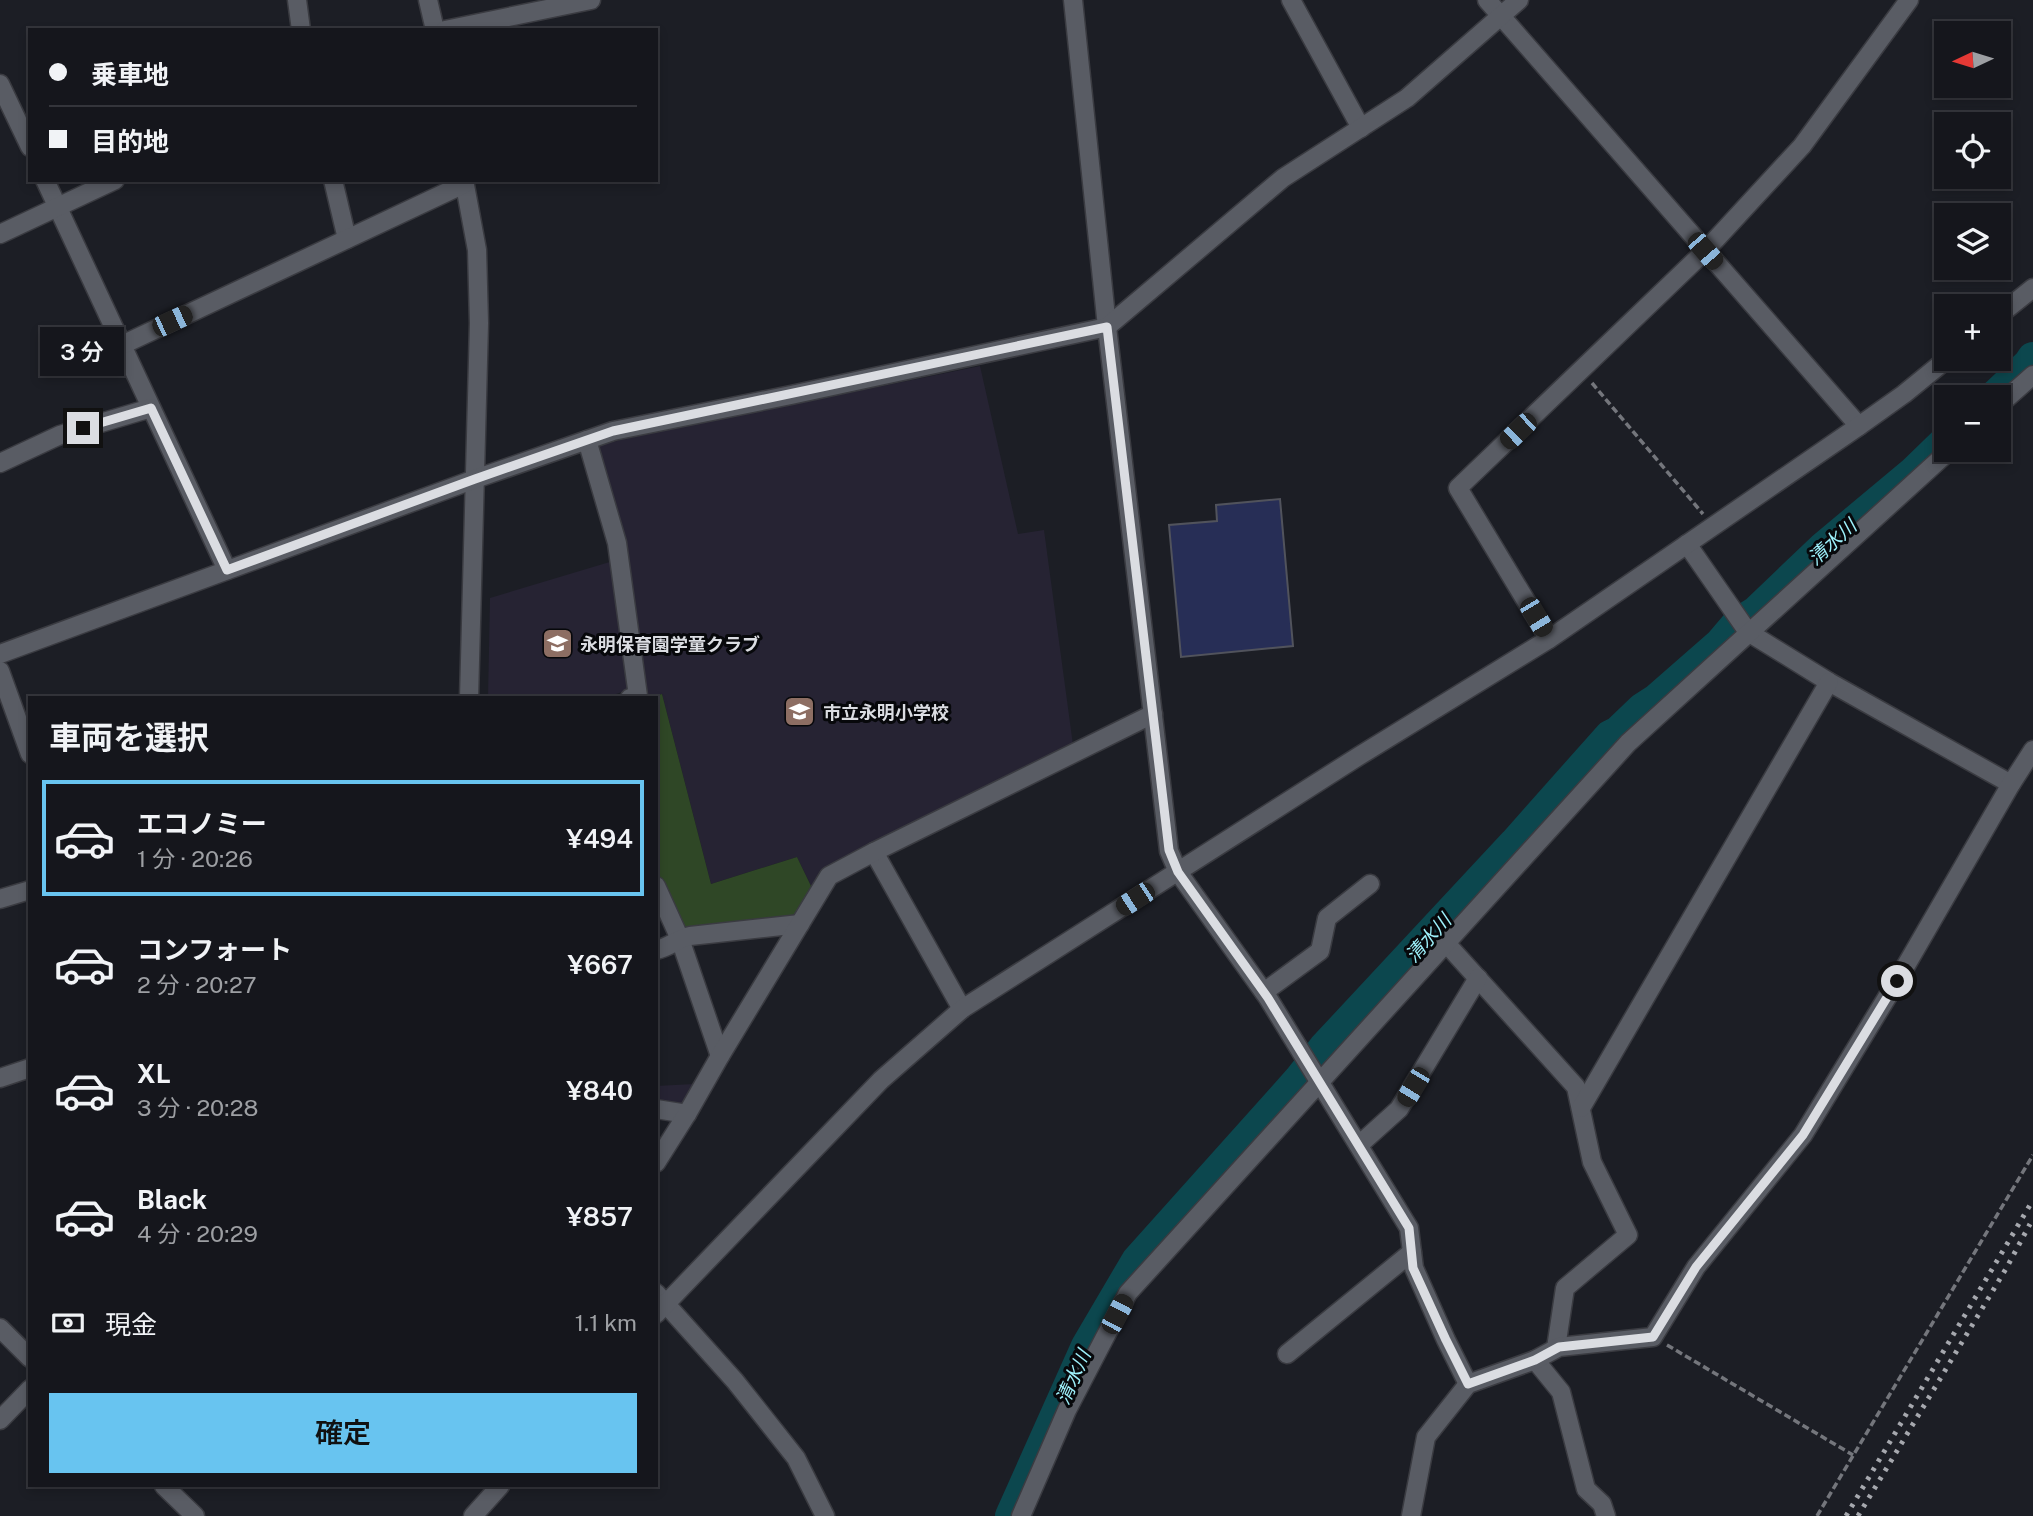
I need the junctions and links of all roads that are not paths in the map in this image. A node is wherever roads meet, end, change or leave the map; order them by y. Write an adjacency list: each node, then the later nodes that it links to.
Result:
1 (297, 0): 10 (street)
2 (428, 0): 11 (street)
3 (591, 0): 12 (street)
4 (1073, 0): 26 (street)
5 (1291, 0): 14 (street)
6 (1487, 0): 9 (street)
7 (1520, 0): 9 (street)
8 (1909, 0): 23 (street)
9 (1501, 16): 14 (street); 23 (street)
10 (302, 28)
11 (435, 28)
12 (455, 28)
13 (0, 84): 15 (street)
14 (1361, 128): 26 (street)
15 (28, 144)
16 (46, 182): 20 (street)
17 (111, 182): 20 (street)
18 (333, 182): 22 (street)
19 (464, 182): 22 (street); 36 (street)
20 (58, 208): 21 (street); 27 (street)
21 (0, 234)
22 (346, 239): 27 (street)
23 (1705, 251): 32 (street); 40 (street)
24 (2033, 288): 25 (street)
25 (2011, 306)
26 (1107, 327): 33 (street); 46 (street)
27 (122, 345): 31 (street)
28 (1934, 370): 32 (street)
29 (2033, 375): 30 (street)
30 (2011, 394)
31 (151, 408): 35 (street); 38 (street)
32 (1859, 426): 37 (street)
33 (587, 440): 36 (street); 45 (street)
34 (1937, 462): 39 (street)
35 (0, 463)
36 (475, 479): 38 (street); 44 (street)
37 (1687, 544): 39 (street); 40 (street)
38 (227, 570): 41 (street)
39 (1748, 632): 43 (street); 58 (street)
40 (1549, 639): 51 (street)
41 (0, 654)
42 (0, 671): 47 (street)
43 (1829, 682): 49 (street); 67 (street)
44 (469, 696)
45 (638, 696)
46 (1153, 715): 50 (street); 51 (street)
47 (28, 748)
48 (2033, 750): 49 (street)
49 (2011, 784): 75 (street)
50 (874, 852): 56 (street); 62 (street)
51 (1178, 872): 61 (street); 62 (street)
52 (1370, 884): 61 (street)
53 (658, 890): 57 (street)
54 (28, 891): 55 (street)
55 (0, 899)
56 (800, 924): 57 (street); 63 (street)
57 (680, 939): 59 (street); 63 (street)
58 (1445, 942): 60 (street); 66 (street)
59 (658, 950)
60 (1478, 978): 67 (street); 70 (street)
61 (1264, 992): 66 (street)
62 (962, 1009): 73 (street)
63 (720, 1056): 69 (street)
64 (28, 1069): 65 (street)
65 (0, 1078)
66 (1320, 1080): 70 (street); 87 (street)
67 (1581, 1108): 75 (street)
68 (658, 1109): 69 (street)
69 (687, 1114): 71 (street)
70 (1359, 1145): 72 (street)
71 (658, 1160)
72 (1412, 1252): 76 (street); 79 (street)
73 (662, 1305): 86 (street)
74 (0, 1328): 77 (street)
75 (1556, 1348): 78 (street)
76 (1287, 1354)
77 (28, 1356)
78 (1535, 1360): 79 (street); 89 (street)
79 (1468, 1384): 88 (street)
80 (28, 1391): 81 (street)
81 (0, 1420)
82 (165, 1487): 84 (street)
83 (499, 1487): 85 (street)
84 (195, 1516)
85 (473, 1516)
86 (825, 1516)
87 (1021, 1516)
88 (1411, 1516)
89 (1606, 1516)

